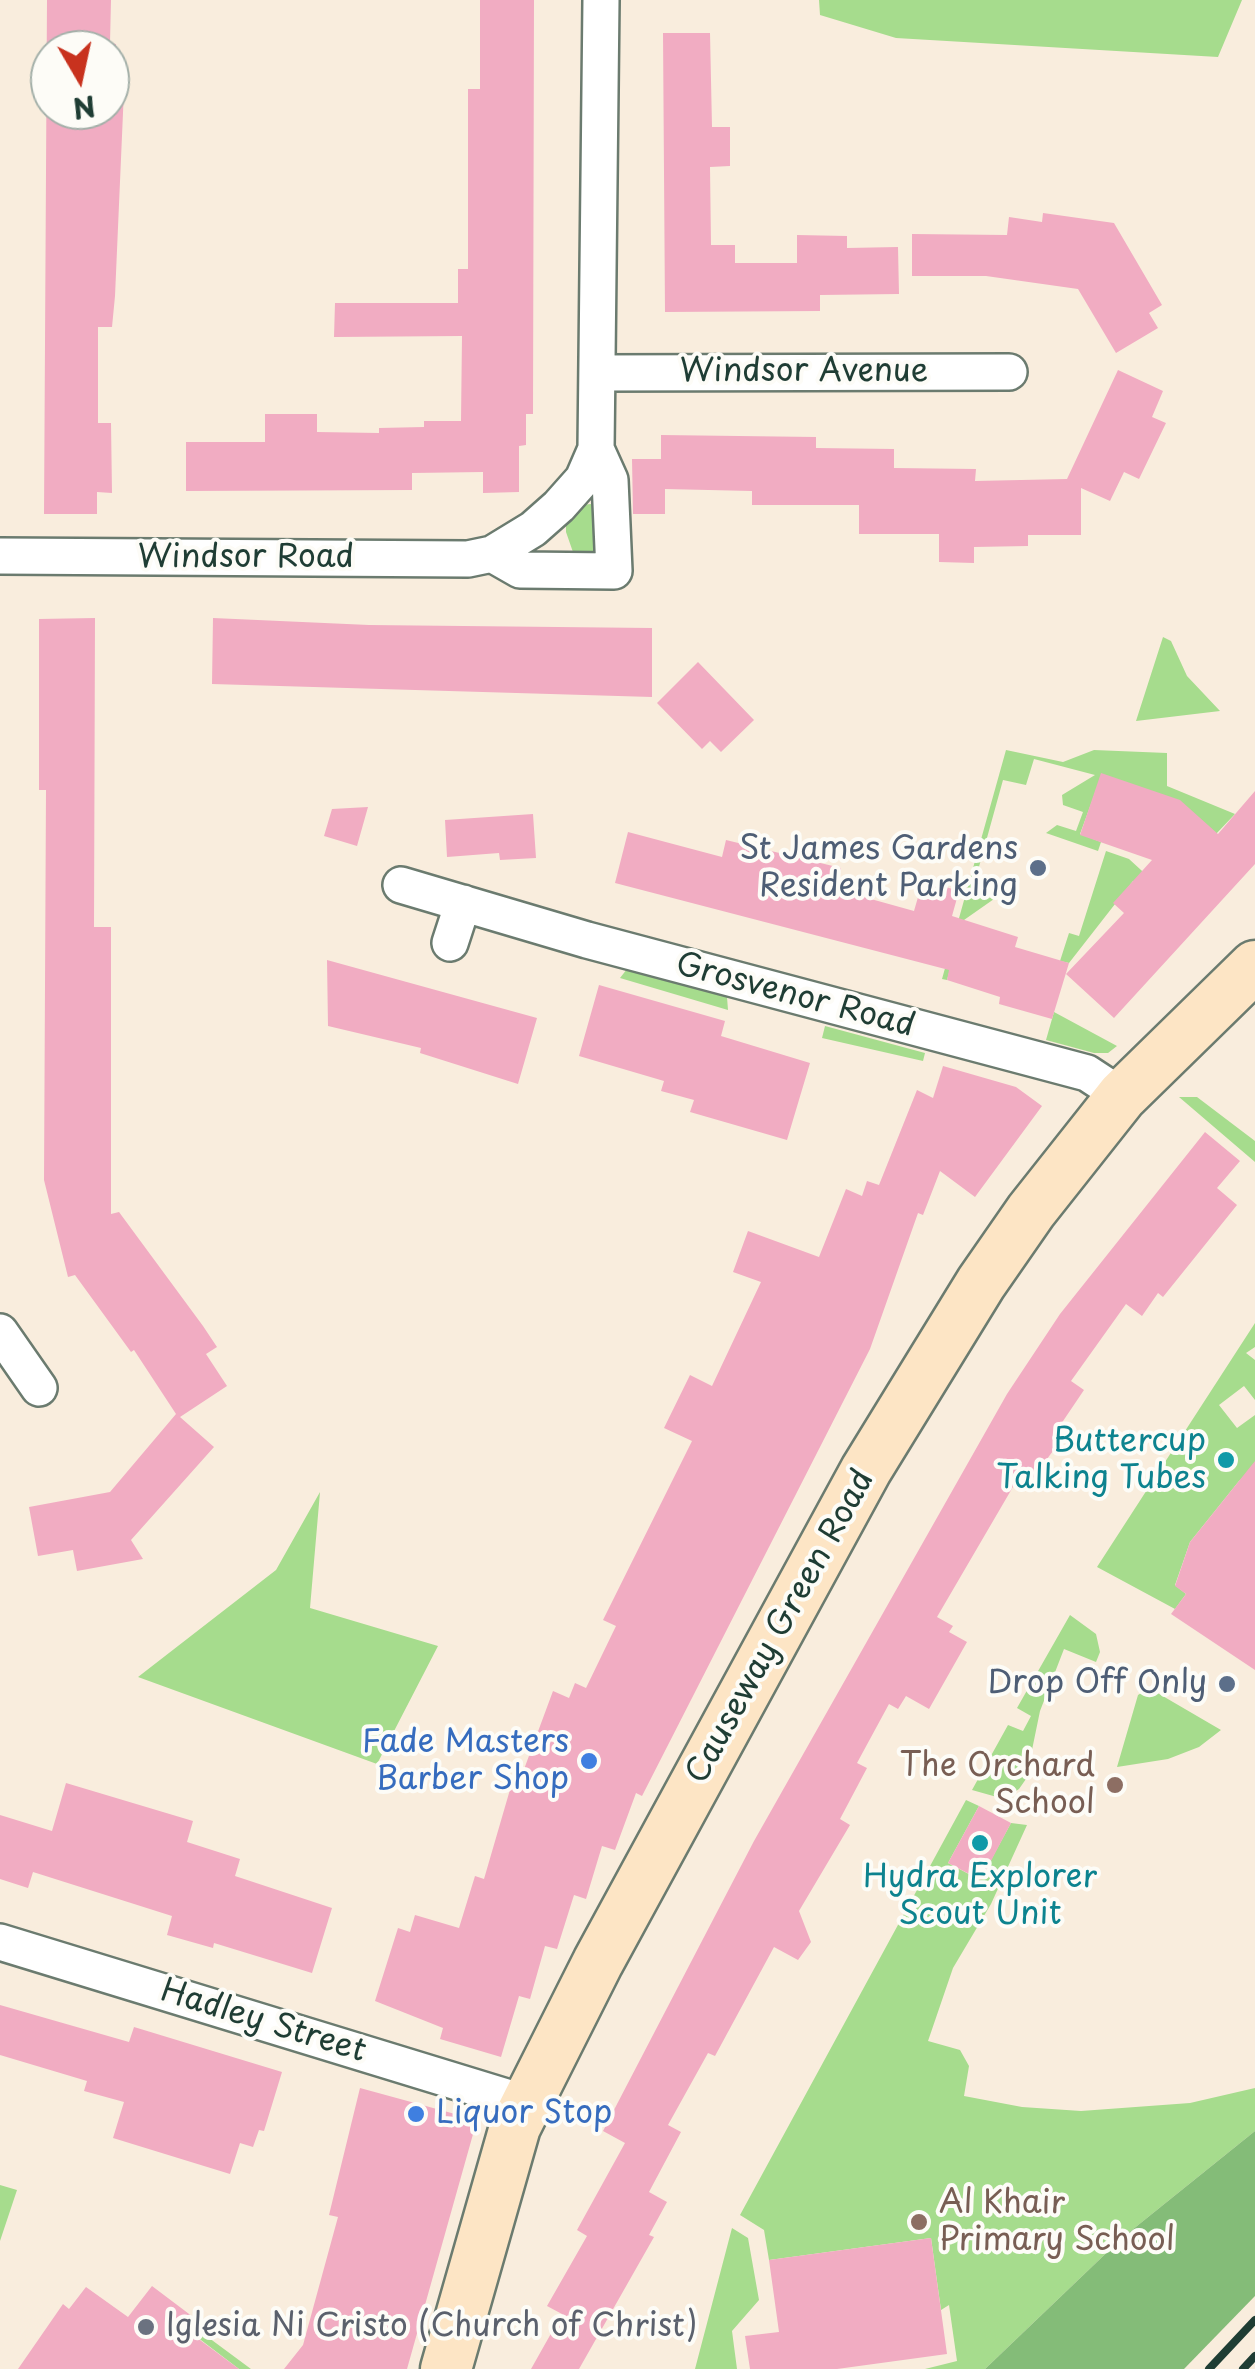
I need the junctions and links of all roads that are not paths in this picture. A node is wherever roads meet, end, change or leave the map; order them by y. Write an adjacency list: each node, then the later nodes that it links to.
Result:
1 (601, 0): 3 (street, Windsor Road)
2 (1009, 372): 3 (street, Windsor Avenue)
3 (600, 373): 4 (street, Windsor Road)
4 (596, 448): 5 (street, Windsor Road); 5 (street, Windsor Road)
5 (492, 554): 6 (street, Windsor Road)
6 (0, 556)
7 (401, 885): 8 (street, Grosvenor Road)
8 (462, 904): 9 (street); 11 (street, Grosvenor Road)
9 (450, 943)
10 (1255, 966): 11 (main road, Causeway Green Road)
11 (1122, 1096): 15 (main road, Causeway Green Road)
12 (0, 1332): 13 (street)
13 (39, 1388)
14 (0, 1942): 15 (street, Hadley Street)
15 (526, 2103): 16 (main road, Causeway Green Road)
16 (446, 2369)

